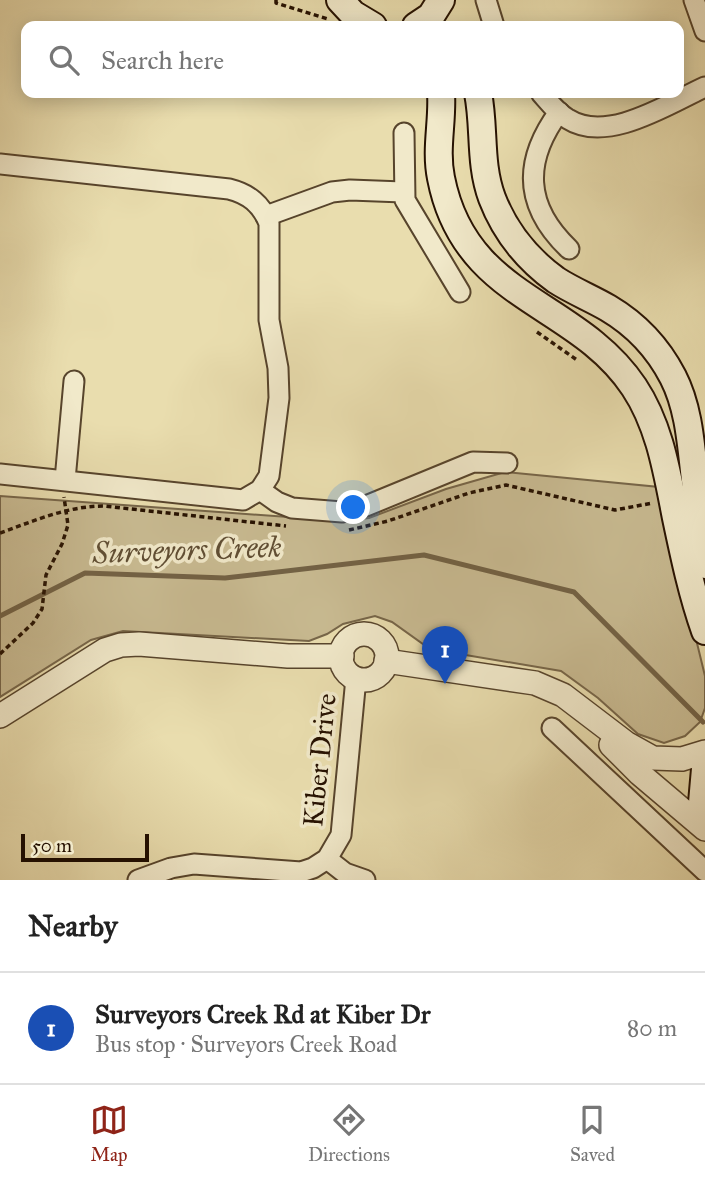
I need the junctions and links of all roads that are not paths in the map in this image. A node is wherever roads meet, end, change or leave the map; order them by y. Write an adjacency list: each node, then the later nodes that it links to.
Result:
1 (443, 0): 6 (main road); 7 (main road)
2 (486, 0): 8 (street)
3 (694, 0): 9 (street)
4 (337, 6): 5 (main road)
5 (363, 21)
6 (424, 21)
7 (450, 21)
8 (492, 21)
9 (705, 31)
10 (705, 87): 11 (street)
11 (684, 96)
12 (441, 98): 29 (main road)
13 (478, 98): 28 (main road)
14 (546, 98): 16 (street)
15 (681, 98): 16 (street)
16 (559, 112): 21 (street)
17 (404, 133): 19 (street)
18 (0, 164): 20 (street)
19 (403, 192): 20 (street); 22 (street)
20 (266, 216): 27 (street)
21 (569, 249)
22 (460, 292)
23 (74, 381): 26 (street)
24 (507, 463): 27 (street)
25 (0, 474): 26 (street)
26 (65, 481): 27 (street)
27 (260, 490)
28 (705, 565)
29 (705, 631)
30 (342, 656): 31 (street); 32 (street); 34 (street)
31 (386, 661): 32 (street); 33 (street)
32 (356, 678): 40 (street, Kiber Drive)
33 (575, 704): 36 (street); 39 (street)
34 (0, 716)
35 (552, 728): 41 (street)
36 (705, 752)
37 (705, 769): 38 (main road)
38 (705, 813)
39 (705, 829)
40 (327, 859): 42 (street, Kiber Drive); 43 (street)
41 (705, 871)
42 (138, 880)
43 (365, 880)

